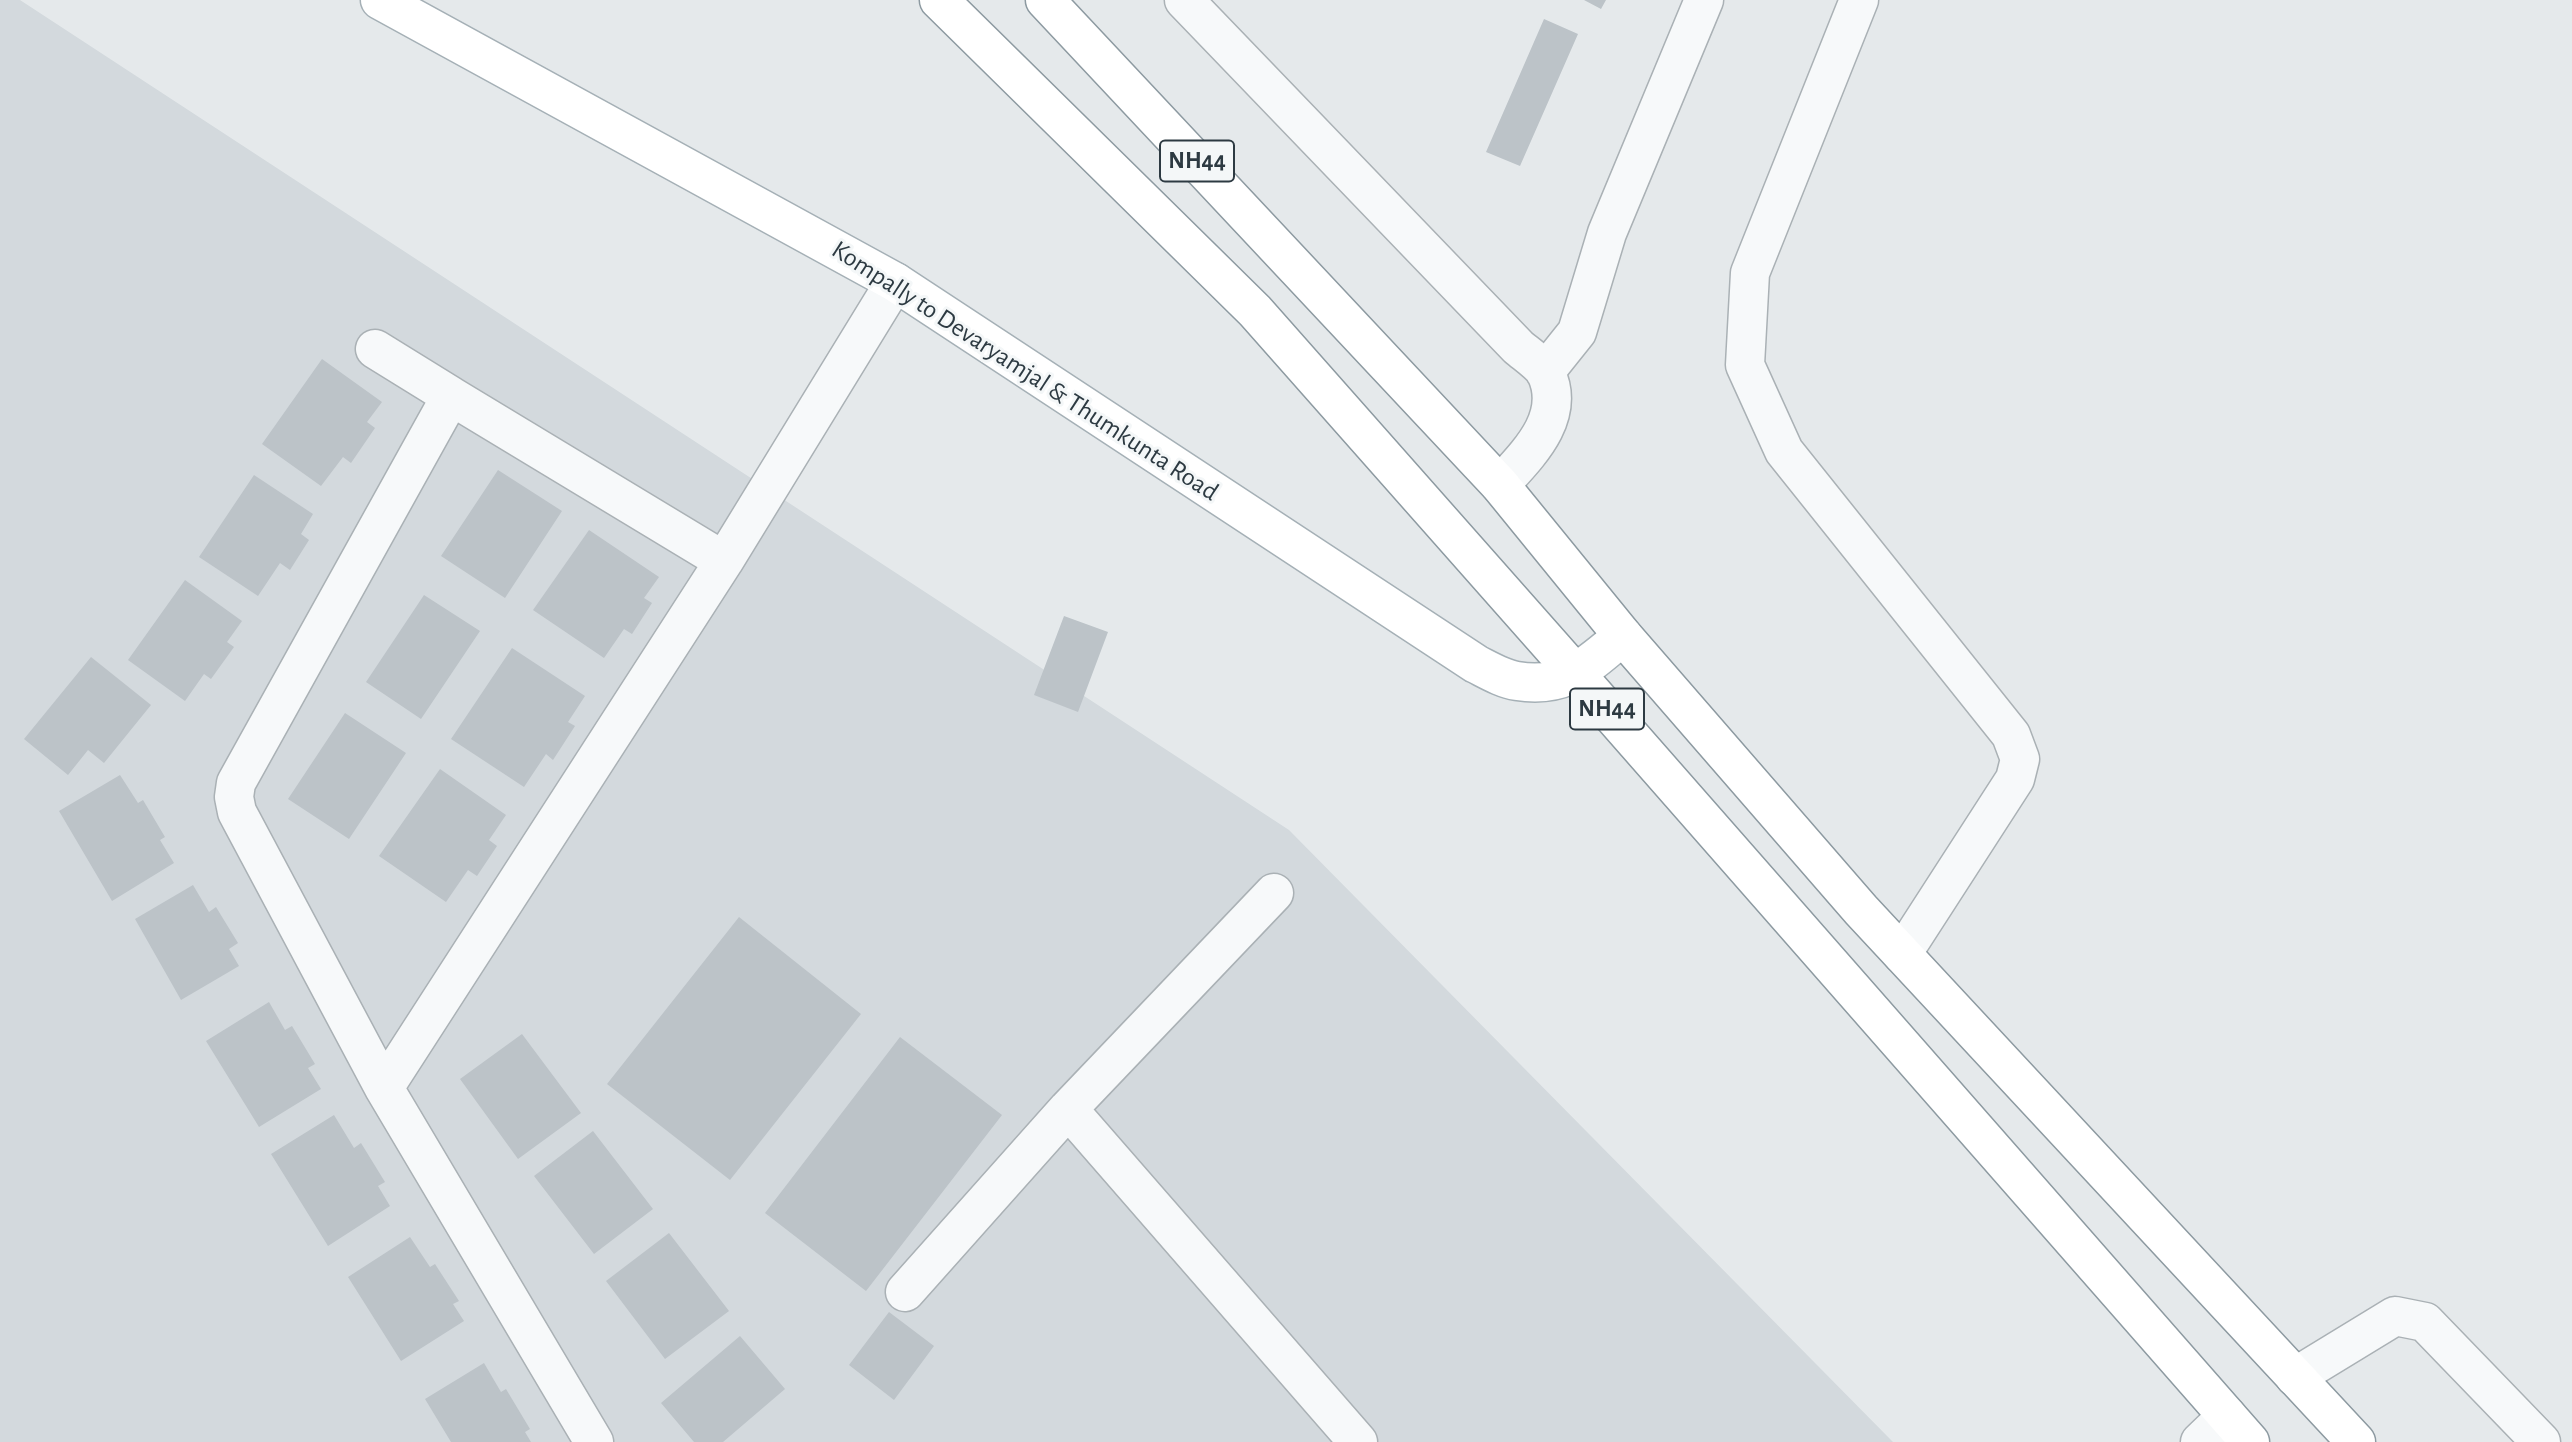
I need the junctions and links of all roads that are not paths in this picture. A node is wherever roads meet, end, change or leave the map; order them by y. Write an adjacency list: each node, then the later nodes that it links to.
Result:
1 (380, 0): 7 (main road, Kompally to Devaryamjal & Thumkunta Road)
2 (939, 0): 14 (main road, NH44)
3 (1045, 0): 11 (main road, NH44)
4 (1184, 0): 9 (street)
5 (1704, 0): 9 (street)
6 (1859, 0): 16 (street)
7 (895, 282): 12 (street); 14 (main road, Kompally to Devaryamjal & Thumkunta Road)
8 (375, 349): 10 (street)
9 (1545, 372): 11 (street)
10 (451, 396): 12 (street); 17 (street)
11 (1500, 485): 13 (main road, NH44)
12 (724, 561): 17 (street)
13 (1623, 636): 14 (main road, Kompally to Devaryamjal & Thumkunta Road); 16 (main road, NH44)
14 (1576, 674): 21 (main road, NH44)
15 (1274, 893): 18 (street)
16 (1902, 954): 20 (main road, NH44)
17 (384, 1088): 22 (street)
18 (1068, 1109): 19 (street); 23 (street)
19 (905, 1292)
20 (2295, 1377): 24 (main road, NH44); 25 (street)
21 (2226, 1433)
22 (594, 1442)
23 (1358, 1442)
24 (2356, 1442)
25 (2541, 1442)

